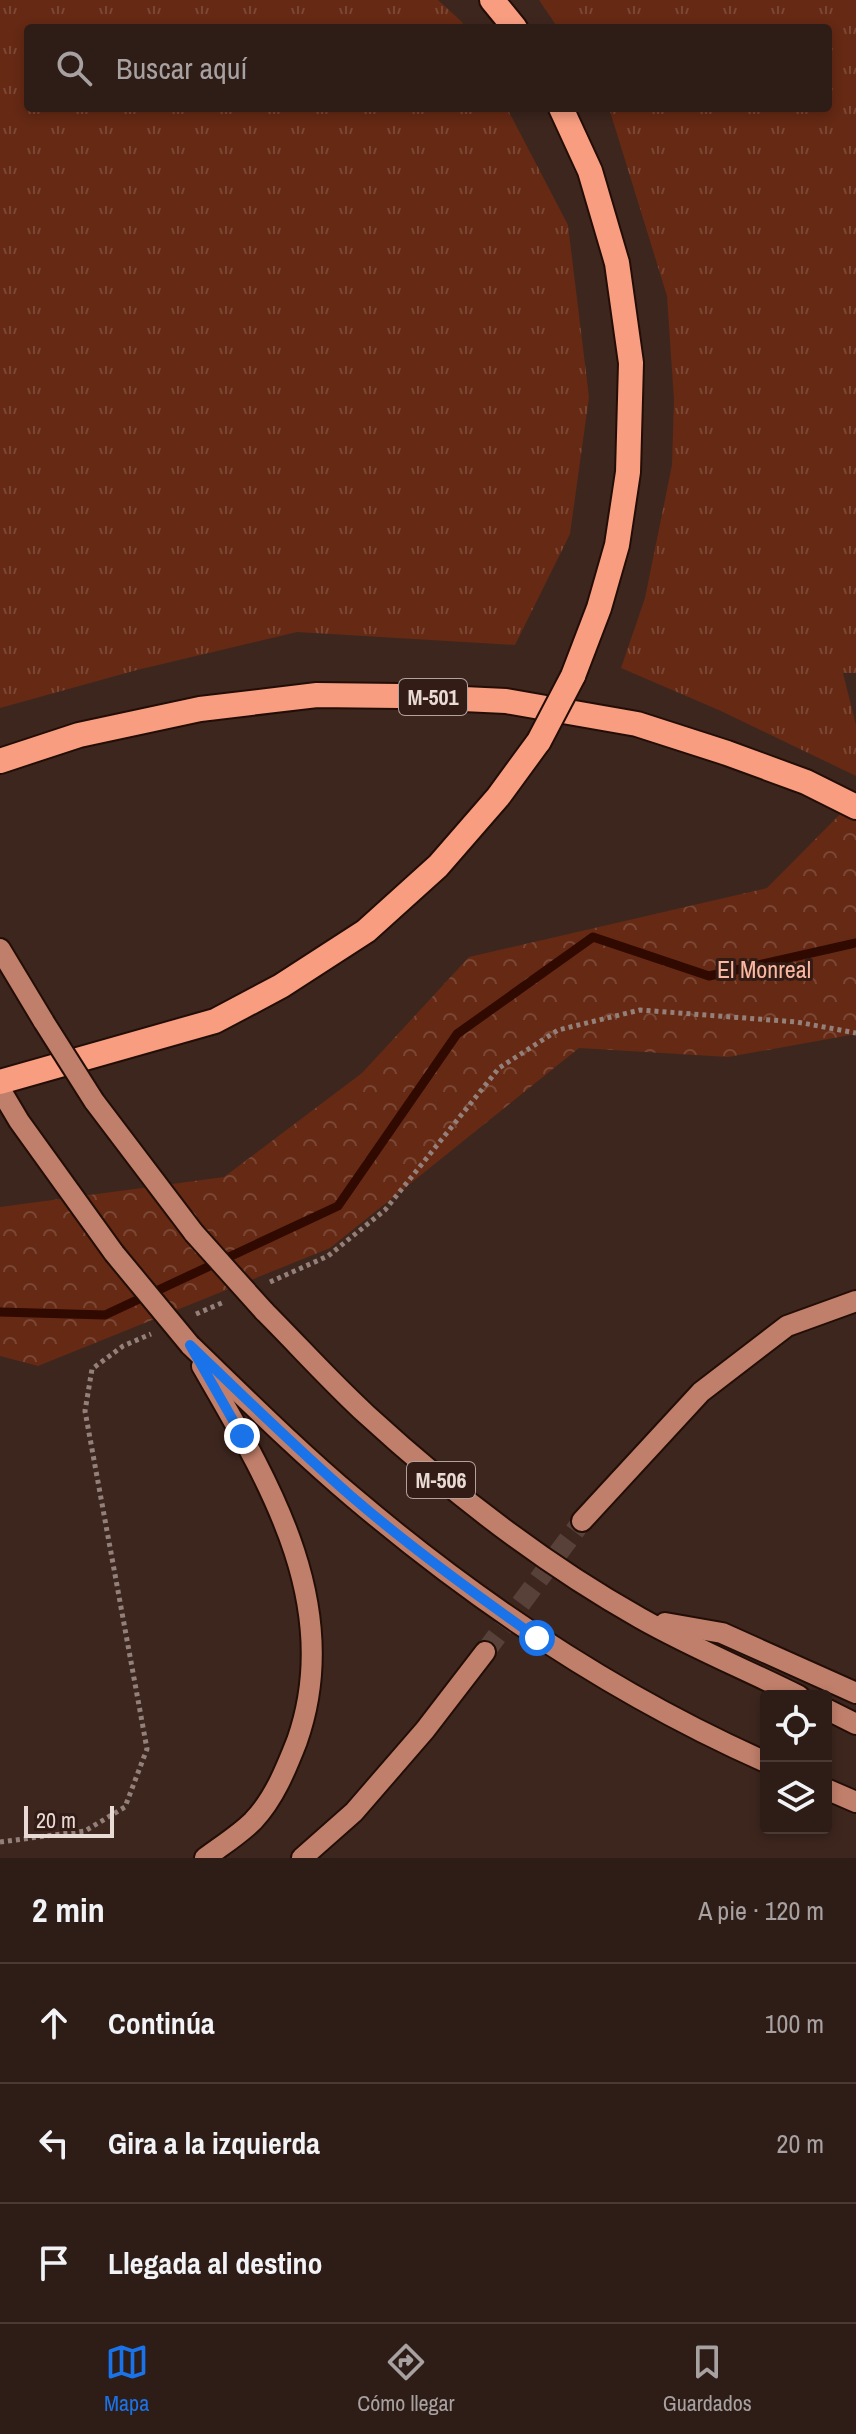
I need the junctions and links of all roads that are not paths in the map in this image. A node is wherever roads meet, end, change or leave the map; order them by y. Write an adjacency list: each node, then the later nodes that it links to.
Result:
1 (492, 0): 2 (highway)
2 (512, 24)
3 (563, 112): 7 (highway, bridge)
4 (0, 761): 5 (highway, M-501)
5 (856, 807)
6 (0, 949): 12 (main road, M-506, bridge)
7 (0, 1082)
8 (0, 1089): 10 (main road, M-506, bridge)
9 (856, 1301): 11 (main road)
10 (190, 1345): 18 (main road, M-506); 21 (main road)
11 (582, 1521)
12 (641, 1619): 14 (main road, M-506); 15 (main road)
13 (485, 1652): 22 (main road)
14 (787, 1690)
15 (856, 1693)
16 (832, 1712): 17 (main road)
17 (856, 1724)
18 (760, 1759)
19 (832, 1792): 20 (main road)
20 (856, 1802)
21 (205, 1858)
22 (302, 1858)

